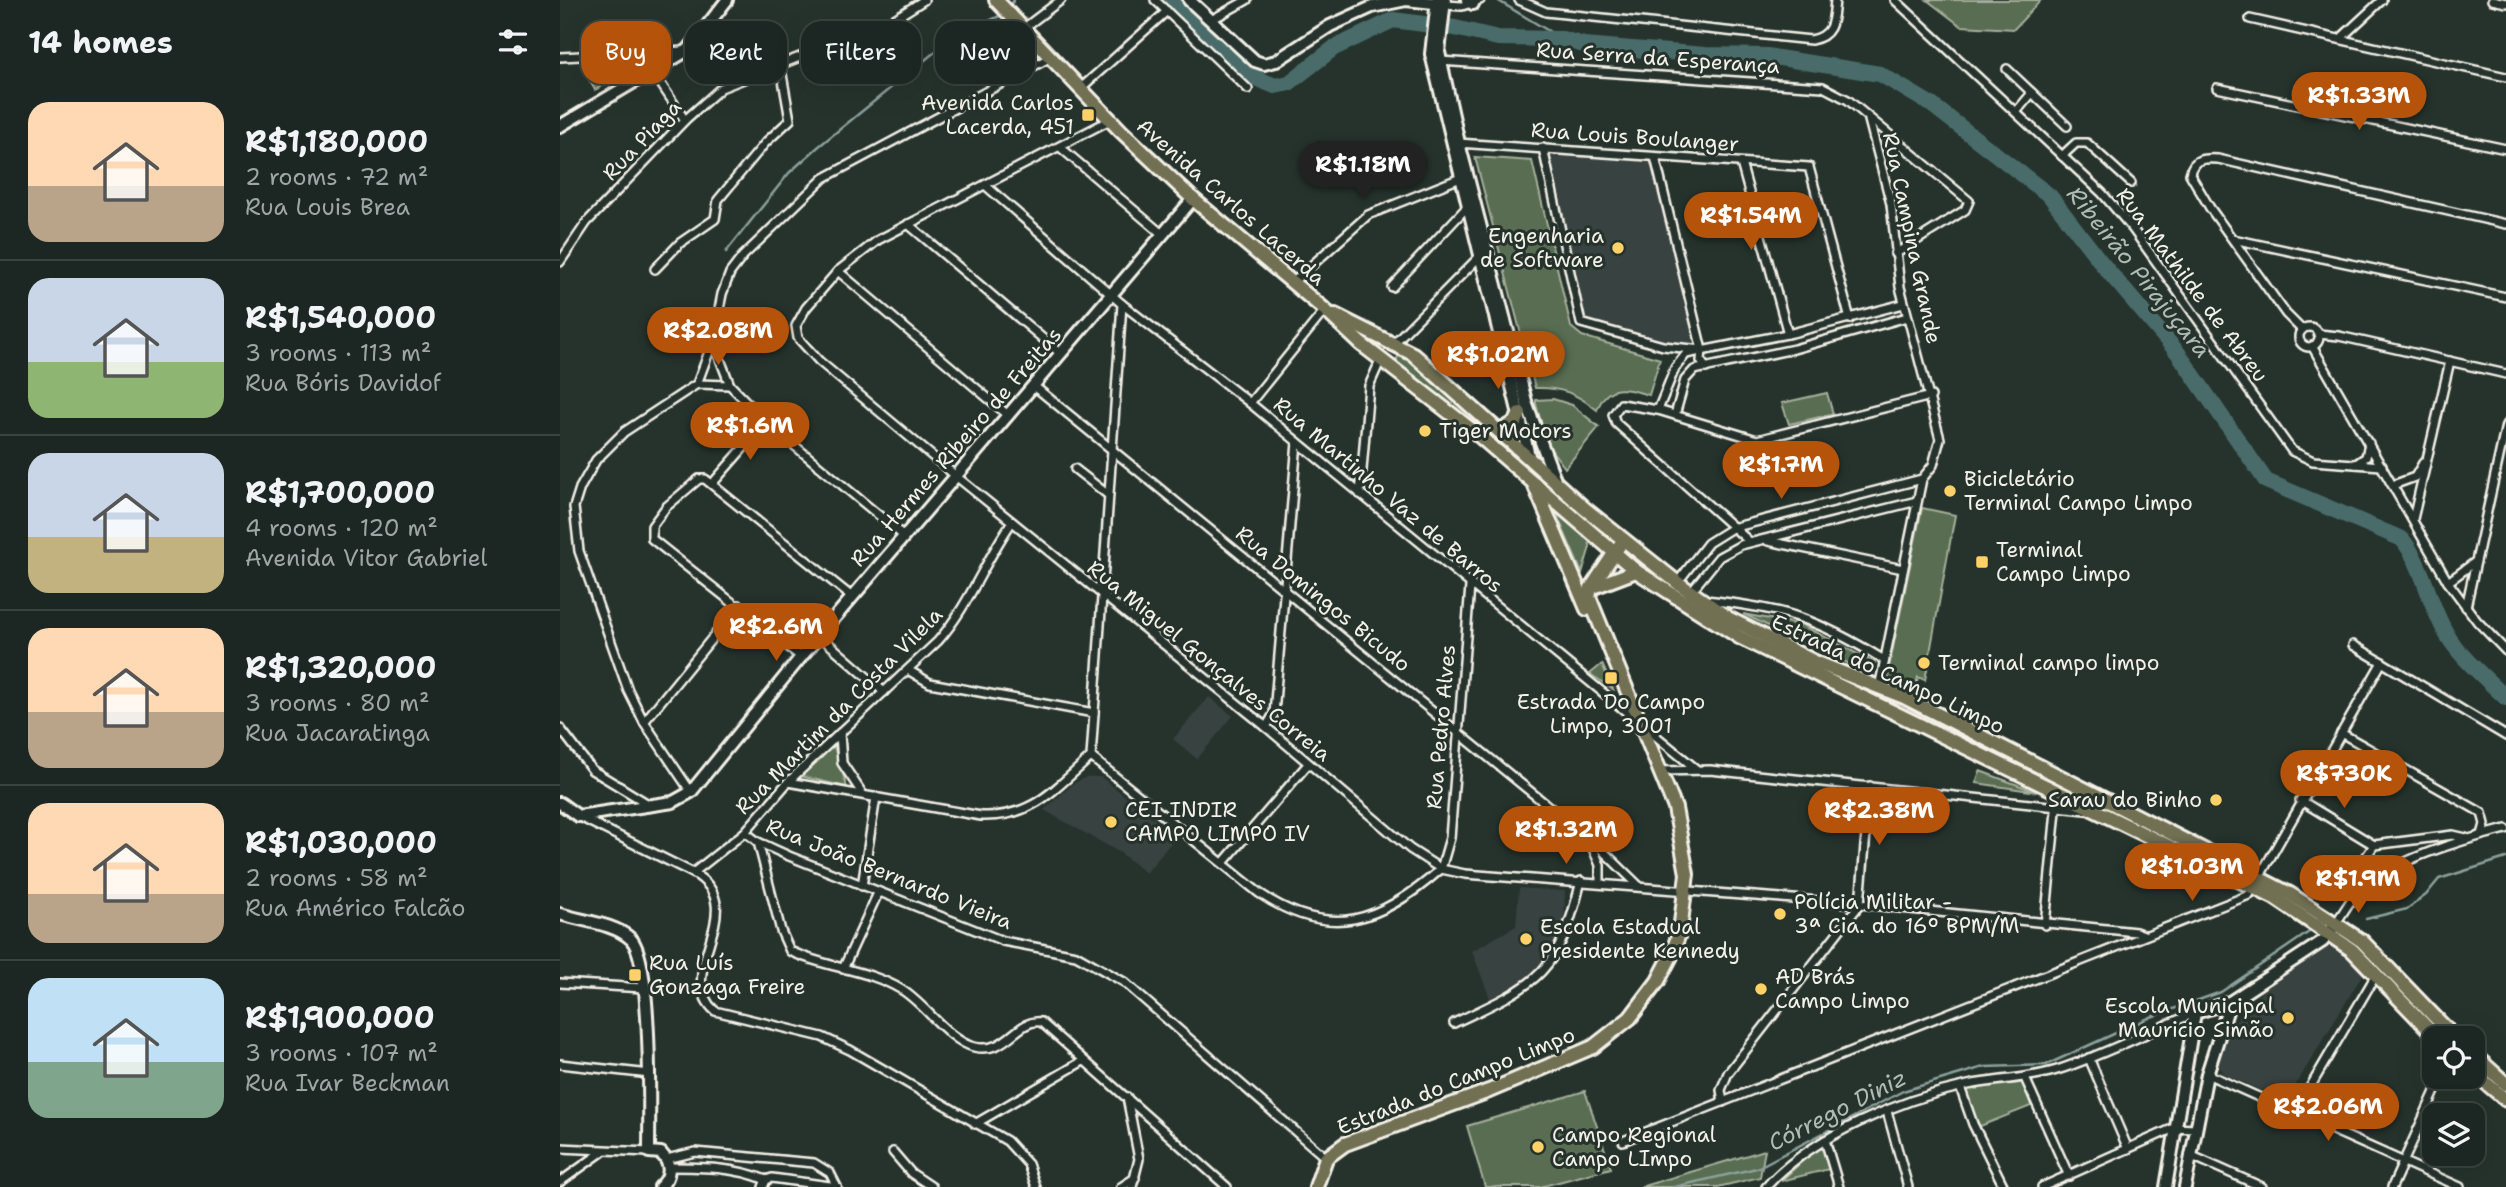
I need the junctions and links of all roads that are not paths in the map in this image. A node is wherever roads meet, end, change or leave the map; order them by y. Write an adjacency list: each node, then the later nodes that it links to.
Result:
1 (727, 0): 21 (street)
2 (924, 0): 29 (street, Rua Piaga)
3 (1061, 0): 23 (street)
4 (1155, 0): 18 (street)
5 (1189, 0): 20 (street)
6 (1247, 0): 20 (street)
7 (1396, 0): 14 (street); 16 (street)
8 (1519, 0): 9 (street)
9 (1835, 0)
10 (1895, 0): 41 (street, Rua Mathilde de Abreu)
11 (2382, 0): 25 (street)
12 (2492, 0): 17 (street)
13 (1473, 1): 14 (street)
14 (1441, 2): 30 (street)
15 (1000, 3): 22 (main road, Avenida Carlos Lacerda)
16 (1370, 3): 20 (street)
17 (2506, 3)
18 (1167, 11): 37 (street); 39 (street)
19 (2250, 19): 25 (street)
20 (1211, 20)
21 (711, 21)
22 (1017, 21)
23 (1033, 21)
24 (1035, 39): 27 (main road, Avenida Carlos Lacerda)
25 (2340, 39): 32 (street)
26 (685, 50): 28 (street)
27 (1052, 56): 37 (main road, Avenida Carlos Lacerda); 80 (street)
28 (560, 57)
29 (787, 60)
30 (1437, 61): 44 (street, Rua Serra da Esperança); 47 (street)
31 (2007, 68): 40 (street)
32 (2506, 77)
33 (632, 84): 45 (street)
34 (661, 84): 42 (street)
35 (730, 84): 42 (street, Rua Piaga)
36 (784, 84): 66 (street)
37 (1081, 88): 43 (main road, Avenida Carlos Lacerda)
38 (2217, 88): 50 (street)
39 (1248, 89)
40 (2032, 93): 41 (street); 46 (street)
41 (2016, 112): 51 (street, Rua Mathilde de Abreu)
42 (685, 120): 65 (street, Rua Piaga)
43 (1110, 120): 48 (street, Rua Miguel Gonçalves Correia); 57 (main road, Avenida Carlos Lacerda)
44 (1869, 120): 64 (street, Rua Campina Grande); 64 (street, Rua Serra da Esperança)
45 (560, 126)
46 (2067, 126)
47 (1455, 143): 49 (street, Rua Louis Boulanger); 54 (street)
48 (1060, 147): 56 (street, Rua Miguel Gonçalves Correia); 61 (street)
49 (1543, 148): 52 (street, Rua Louis Boulanger); 83 (street)
50 (2506, 149)
51 (2062, 156): 55 (street); 106 (street, Rua Mathilde de Abreu)
52 (1655, 157): 53 (street, Rua Louis Boulanger); 83 (street)
53 (1741, 163): 76 (street, Rua Louis Boulanger); 78 (street)
54 (1463, 177): 58 (street); 63 (street); 68 (street)
55 (2131, 183)
56 (985, 185): 59 (street, Rua Miguel Gonçalves Correia); 70 (street, Rua Martinho Vaz de Barros)
57 (1193, 199): 61 (street, Rua Hermes Ribeiro de Freitas); 68 (main road, Avenida Carlos Lacerda)
58 (1467, 208): 63 (street); 69 (street)
59 (908, 224): 67 (street, Rua Miguel Gonçalves Correia); 84 (street)
60 (2506, 224): 62 (street)
61 (1162, 234): 70 (street, Rua Hermes Ribeiro de Freitas)
62 (2232, 239): 71 (street); 77 (street)
63 (1482, 253): 81 (street); 95 (street); 113 (street)
64 (1895, 254): 73 (street, Rua Campina Grande)
65 (560, 262)
66 (655, 269)
67 (838, 271): 97 (street); 109 (street, Rua Miguel Gonçalves Correia)
68 (1292, 283): 74 (main road, Avenida Carlos Lacerda)
69 (1392, 287)
70 (1113, 294): 72 (street, Rua Martinho Vaz de Barros); 84 (street, Rua Hermes Ribeiro de Freitas)
71 (2506, 298)
72 (1122, 304): 93 (street, Rua Martinho Vaz de Barros); 103 (street)
73 (1903, 304): 75 (street, Rua Campina Grande); 76 (street)
74 (1325, 310): 81 (main road, Avenida Carlos Lacerda); 85 (main road, Avenida Carlos Lacerda); 93 (street)
75 (1907, 317): 87 (street); 92 (street, Rua Campina Grande)
76 (1850, 319): 78 (street)
77 (2302, 330): 79 (street); 82 (street)
78 (1788, 334): 83 (street)
79 (2318, 334): 82 (street); 86 (street)
80 (713, 341): 89 (street); 90 (street)
81 (1390, 342): 85 (main road); 100 (main road, Avenida Carlos Lacerda)
82 (2312, 346): 102 (street)
83 (1702, 350): 87 (street); 94 (street)
84 (1061, 354): 91 (street, Rua Hermes Ribeiro de Freitas)
85 (1380, 358): 111 (main road, Avenida Carlos Lacerda); 116 (street)
86 (2450, 361): 88 (street); 104 (street)
87 (1706, 368): 96 (street)
88 (2506, 374)
89 (697, 384): 90 (street); 157 (street)
90 (730, 386): 98 (street)
91 (1034, 386): 97 (street, Rua Hermes Ribeiro de Freitas); 103 (street, Rua Domingos Bicudo)
92 (1931, 396): 96 (street); 110 (street, Rua Campina Grande)
93 (1250, 403): 101 (street, Rua Martinho Vaz de Barros)
94 (1658, 410): 96 (street); 123 (street)
95 (1520, 413): 100 (main road); 105 (street)
96 (1675, 415)
97 (1009, 416): 109 (street, Rua Hermes Ribeiro de Freitas)
98 (766, 422): 112 (street); 124 (street)
99 (2506, 425): 129 (street)
100 (1502, 430): 105 (main road, Avenida Carlos Lacerda)
101 (1297, 442): 116 (street, Rua Martinho Vaz de Barros); 136 (street)
102 (2369, 442): 106 (street); 107 (street)
103 (1110, 447): 115 (street); 136 (street, Rua Domingos Bicudo)
104 (2428, 453): 114 (street); 120 (street)
105 (1530, 456): 111 (main road, Estrada do Campo Limpo); 113 (main road, Avenida Carlos Lacerda)
106 (2354, 465): 107 (street, Rua Mathilde de Abreu)
107 (2382, 466): 114 (street)
108 (1075, 469): 115 (street)
109 (957, 477): 122 (street, Rua Miguel Gonçalves Correia); 124 (street, Rua Hermes Ribeiro de Freitas)
110 (1922, 478): 117 (street, Rua Campina Grande); 123 (street)
111 (1533, 481): 118 (main road, Avenida Carlos Lacerda); 121 (main road, Estrada do Campo Limpo)
112 (712, 484): 139 (street); 142 (street)
113 (1558, 484): 119 (main road, Estrada do Campo Limpo)
114 (2393, 485): 120 (street)
115 (1107, 494): 138 (street)
116 (1360, 494): 134 (street, Rua Martinho Vaz de Barros)
117 (1917, 501): 126 (street); 130 (street, Rua Campina Grande)
118 (1559, 506): 119 (main road); 121 (main road); 128 (main road, Estrada do Campo Limpo)
119 (1584, 508): 125 (main road, Estrada do Campo Limpo)
120 (2413, 519): 132 (street)
121 (1549, 521): 158 (main road, Estrada do Campo Limpo)
122 (1012, 522): 138 (street, Rua Miguel Gonçalves Correia); 151 (street, Rua Martim da Costa Vilela)
123 (1732, 528): 127 (street); 133 (street)
124 (905, 537): 139 (street, Rua Hermes Ribeiro de Freitas)
125 (1623, 540): 128 (main road); 133 (main road, Estrada do Campo Limpo)
126 (1764, 540): 127 (street); 130 (street)
127 (1750, 542): 140 (street)
128 (1614, 553): 131 (main road, Estrada do Campo Limpo); 135 (main road)
129 (2478, 558): 132 (street); 143 (street)
130 (1903, 569): 149 (street, Rua Campina Grande)
131 (1636, 571): 135 (main road); 137 (main road, Estrada do Campo Limpo)
132 (2448, 582): 143 (street)
133 (1678, 583): 137 (street); 140 (main road, Estrada do Campo Limpo)
134 (1470, 586): 158 (street, Rua Martinho Vaz de Barros); 161 (street, Rua Pedro Alves)
135 (1591, 588): 158 (main road, Estrada do Campo Limpo)
136 (1285, 592): 159 (street); 161 (street, Rua Domingos Bicudo)
137 (1670, 594): 140 (main road, Estrada do Campo Limpo)
138 (1101, 595): 156 (street); 159 (street, Rua Miguel Gonçalves Correia)
139 (852, 597): 145 (street, Rua Hermes Ribeiro de Freitas)
140 (1691, 598): 141 (street); 144 (main road, Estrada do Campo Limpo); 155 (main road, Estrada do Campo Limpo)
141 (1740, 604): 144 (street); 149 (street)
142 (739, 605): 148 (street); 157 (street)
143 (2466, 607): 147 (street)
144 (1721, 612): 152 (main road, Estrada do Campo Limpo)
145 (820, 636): 148 (street, Rua Hermes Ribeiro de Freitas); 153 (street)
146 (2353, 645): 150 (street)
147 (2506, 652)
148 (801, 657): 172 (street, Rua Hermes Ribeiro de Freitas)
149 (1884, 660): 152 (street, Rua Campina Grande)
150 (2382, 662): 163 (street); 164 (street)
151 (908, 670): 153 (street, Rua Martim da Costa Vilela); 156 (street)
152 (1879, 688): 154 (main road, Estrada do Campo Limpo)
153 (884, 692): 162 (street, Rua Martim da Costa Vilela)
154 (1904, 697): 155 (main road); 192 (main road, Estrada do Campo Limpo)
155 (1869, 701): 171 (main road, Estrada do Campo Limpo)
156 (1094, 713): 165 (street)
157 (644, 722): 172 (street)
158 (1636, 722): 167 (street, Rua Martinho Vaz de Barros); 168 (main road, Estrada do Campo Limpo)
159 (1266, 727): 166 (street, Rua Miguel Gonçalves Correia)
160 (560, 729): 177 (street)
161 (1456, 732): 185 (street, Rua Domingos Bicudo); 189 (street, Rua Pedro Alves)
162 (839, 733): 169 (street, Rua Martim da Costa Vilela); 173 (street)
163 (2341, 733): 175 (street); 183 (street)
164 (2506, 736)
165 (1091, 757): 174 (street); 188 (street)
166 (1308, 764): 188 (street); 189 (street, Rua Miguel Gonçalves Correia)
167 (1696, 769): 168 (street); 170 (street)
168 (1659, 771): 196 (main road, Estrada do Campo Limpo)
169 (788, 782): 173 (street); 182 (street, Rua Martim da Costa Vilela)
170 (1870, 786): 178 (street); 199 (street)
171 (2058, 790): 178 (street); 179 (main road, Estrada do Campo Limpo)
172 (691, 792): 177 (street)
173 (863, 793): 174 (street)
174 (876, 797): 194 (street)
175 (2300, 800): 187 (street); 192 (street)
176 (560, 803): 180 (street)
177 (652, 805): 180 (street)
178 (2057, 806): 179 (street); 201 (street)
179 (2101, 811): 192 (main road, Estrada do Campo Limpo)
180 (578, 816): 190 (street)
181 (2506, 829): 183 (street)
182 (744, 832): 186 (street, Rua João Bernardo Vieira); 190 (street, Rua Martim da Costa Vilela)
183 (2482, 835): 184 (street)
184 (2466, 838): 187 (street); 197 (street)
185 (1589, 840): 193 (street); 195 (street, Rua Domingos Bicudo)
186 (758, 842): 194 (street, Rua João Bernardo Vieira); 204 (street)
187 (2374, 845): 197 (street)
188 (1223, 863): 189 (street)
189 (1441, 869): 191 (street)
190 (692, 873): 229 (street)
191 (1581, 881): 193 (street); 210 (street)
192 (2256, 882): 202 (main road, Estrada do Campo Limpo); 203 (street)
193 (1600, 883): 195 (street)
194 (862, 886): 198 (street, Rua João Bernardo Vieira)
195 (1639, 886): 196 (street)
196 (1686, 891): 199 (street); 240 (main road, Estrada do Campo Limpo)
197 (2357, 891): 202 (street)
198 (878, 894): 204 (street); 240 (street, Rua João Bernardo Vieira)
199 (1860, 904): 201 (street); 226 (street)
200 (560, 914): 207 (street)
201 (2045, 925): 203 (street)
202 (2333, 928): 205 (main road, Estrada do Campo Limpo); 208 (street); 212 (main road, Estrada do Campo Limpo)
203 (2144, 935): 226 (street)
204 (843, 968): 214 (street)
205 (2376, 974): 211 (main road, Estrada do Campo Limpo); 228 (street)
206 (560, 982): 207 (street)
207 (643, 988): 217 (street)
208 (2230, 1002): 209 (street); 218 (street)
209 (2195, 1013): 213 (street); 230 (street)
210 (1454, 1023)
211 (2426, 1026)
212 (2443, 1026)
213 (2089, 1058): 219 (street); 235 (street)
214 (1083, 1061): 224 (street); 229 (street)
215 (560, 1064): 217 (street)
216 (2485, 1064): 220 (main road)
217 (650, 1074): 237 (street)
218 (2207, 1074): 228 (street); 231 (street)
219 (2025, 1078): 222 (street); 243 (street)
220 (2504, 1079)
221 (2485, 1082): 225 (main road)
222 (1960, 1087): 227 (street); 257 (street)
223 (2436, 1089): 242 (street)
224 (1127, 1097): 244 (street); 247 (street)
225 (2506, 1100)
226 (1723, 1102): 233 (street)
227 (1887, 1111): 232 (street); 256 (street)
228 (2295, 1113): 242 (street)
229 (975, 1124): 250 (street)
230 (2174, 1128): 231 (street); 235 (street); 259 (street)
231 (2195, 1129): 239 (street)
232 (1825, 1140): 254 (street); 255 (street)
233 (1623, 1141)
234 (560, 1148): 236 (street)
235 (2128, 1149): 243 (street)
236 (602, 1152): 237 (street); 245 (street)
237 (649, 1152): 241 (street)
238 (893, 1152): 249 (street)
239 (2190, 1155): 260 (street); 261 (street)
240 (1326, 1158): 253 (main road, Estrada do Campo Limpo)
241 (668, 1163): 246 (street); 246 (street); 248 (street)
242 (2403, 1163): 262 (street); 263 (street)
243 (2069, 1176): 258 (street)
244 (1136, 1178): 251 (street); 252 (street)
245 (560, 1182)
246 (765, 1183)
247 (1226, 1186)
248 (660, 1187)
249 (932, 1187)
250 (1036, 1187)
251 (1121, 1187)
252 (1132, 1187)
253 (1316, 1187)
254 (1766, 1187)
255 (1839, 1187)
256 (1908, 1187)
257 (2004, 1187)
258 (2042, 1187)
259 (2166, 1187)
260 (2185, 1187)
261 (2262, 1187)
262 (2392, 1187)
263 (2460, 1187)

